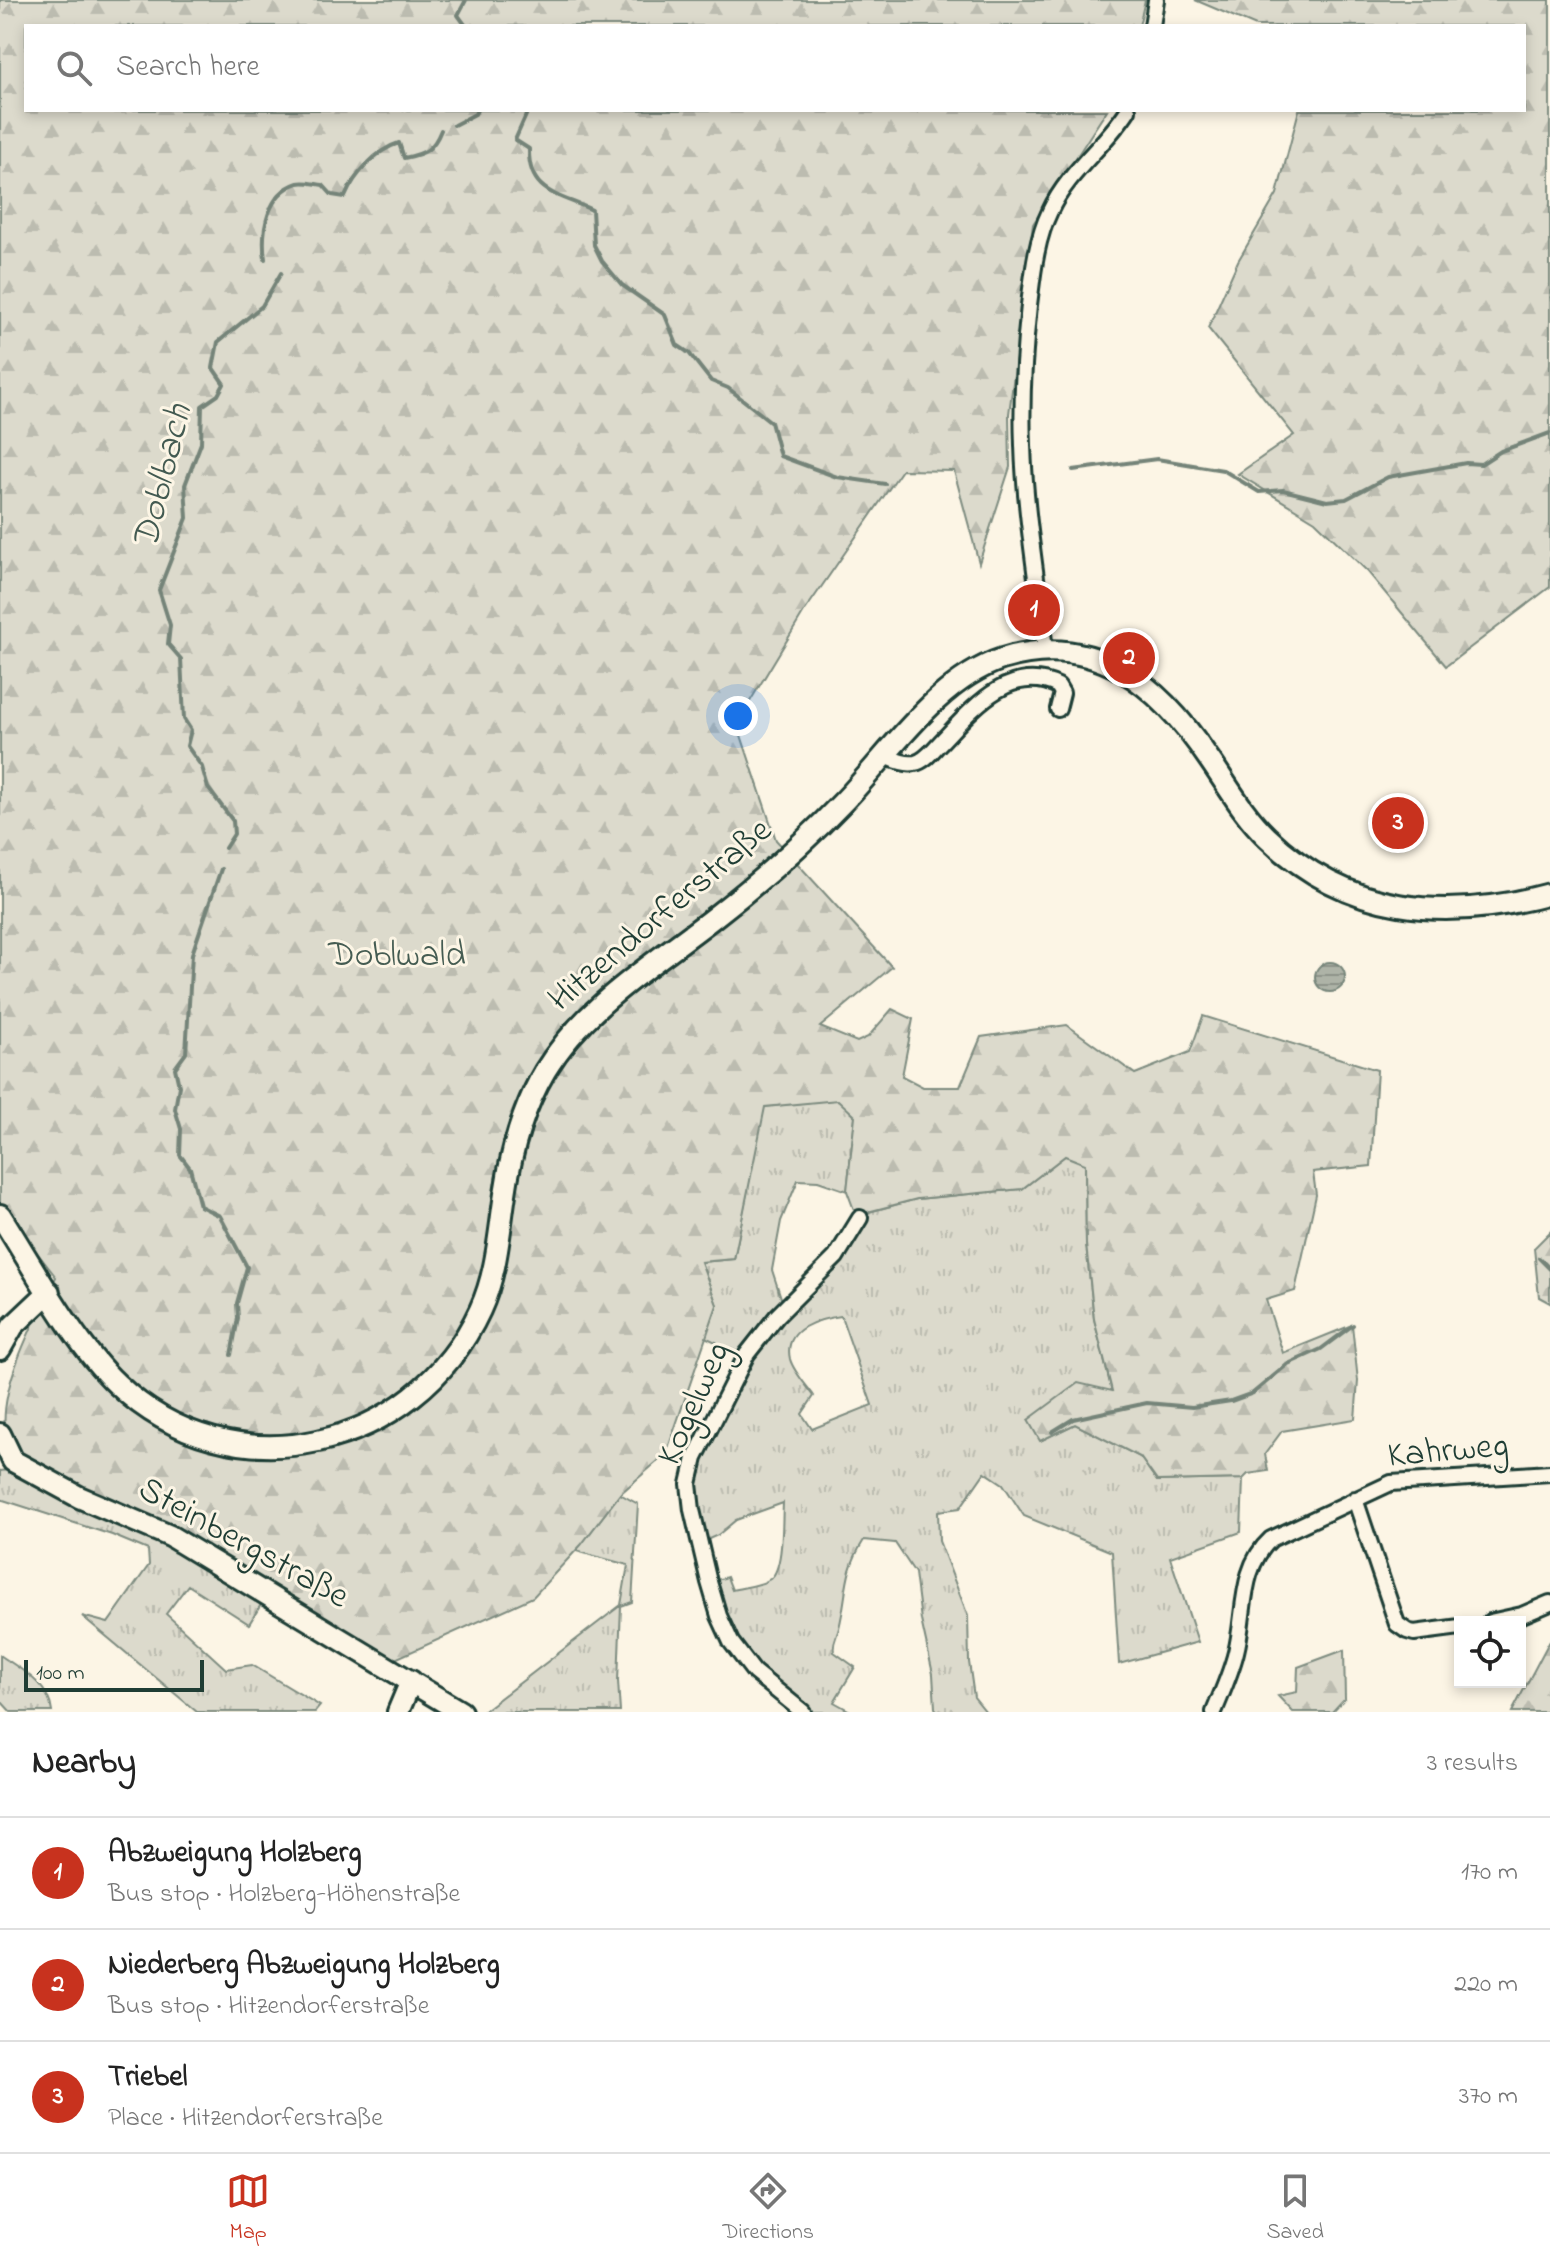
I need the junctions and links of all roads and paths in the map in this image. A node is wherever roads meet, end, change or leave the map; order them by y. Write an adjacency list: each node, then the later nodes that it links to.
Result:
1 (1156, 0): 2 (street)
2 (1152, 24)
3 (1127, 112): 4 (street)
4 (1045, 651): 6 (main road, Hitzendorferstraße); 7 (main road, Hitzendorferstraße)
5 (1058, 709): 6 (street)
6 (885, 756): 10 (main road, Hitzendorferstraße)
7 (1550, 894)
8 (0, 1215): 10 (main road, Hitzendorferstraße)
9 (860, 1218): 22 (street, Kogelweg)
10 (49, 1292): 11 (main road)
11 (0, 1349)
12 (0, 1434): 13 (main road, Steinbergstraße)
13 (6, 1463): 19 (main road, Steinbergstraße)
14 (1550, 1473): 15 (street, Kahrweg)
15 (1355, 1499): 18 (street, Kahrweg); 23 (street, Kahrweg)
16 (1550, 1603): 17 (street)
17 (1517, 1616)
18 (1454, 1628)
19 (411, 1681): 20 (main road); 21 (main road, Steinbergstraße)
20 (398, 1712)
21 (461, 1712)
22 (803, 1712)
23 (1214, 1712)

